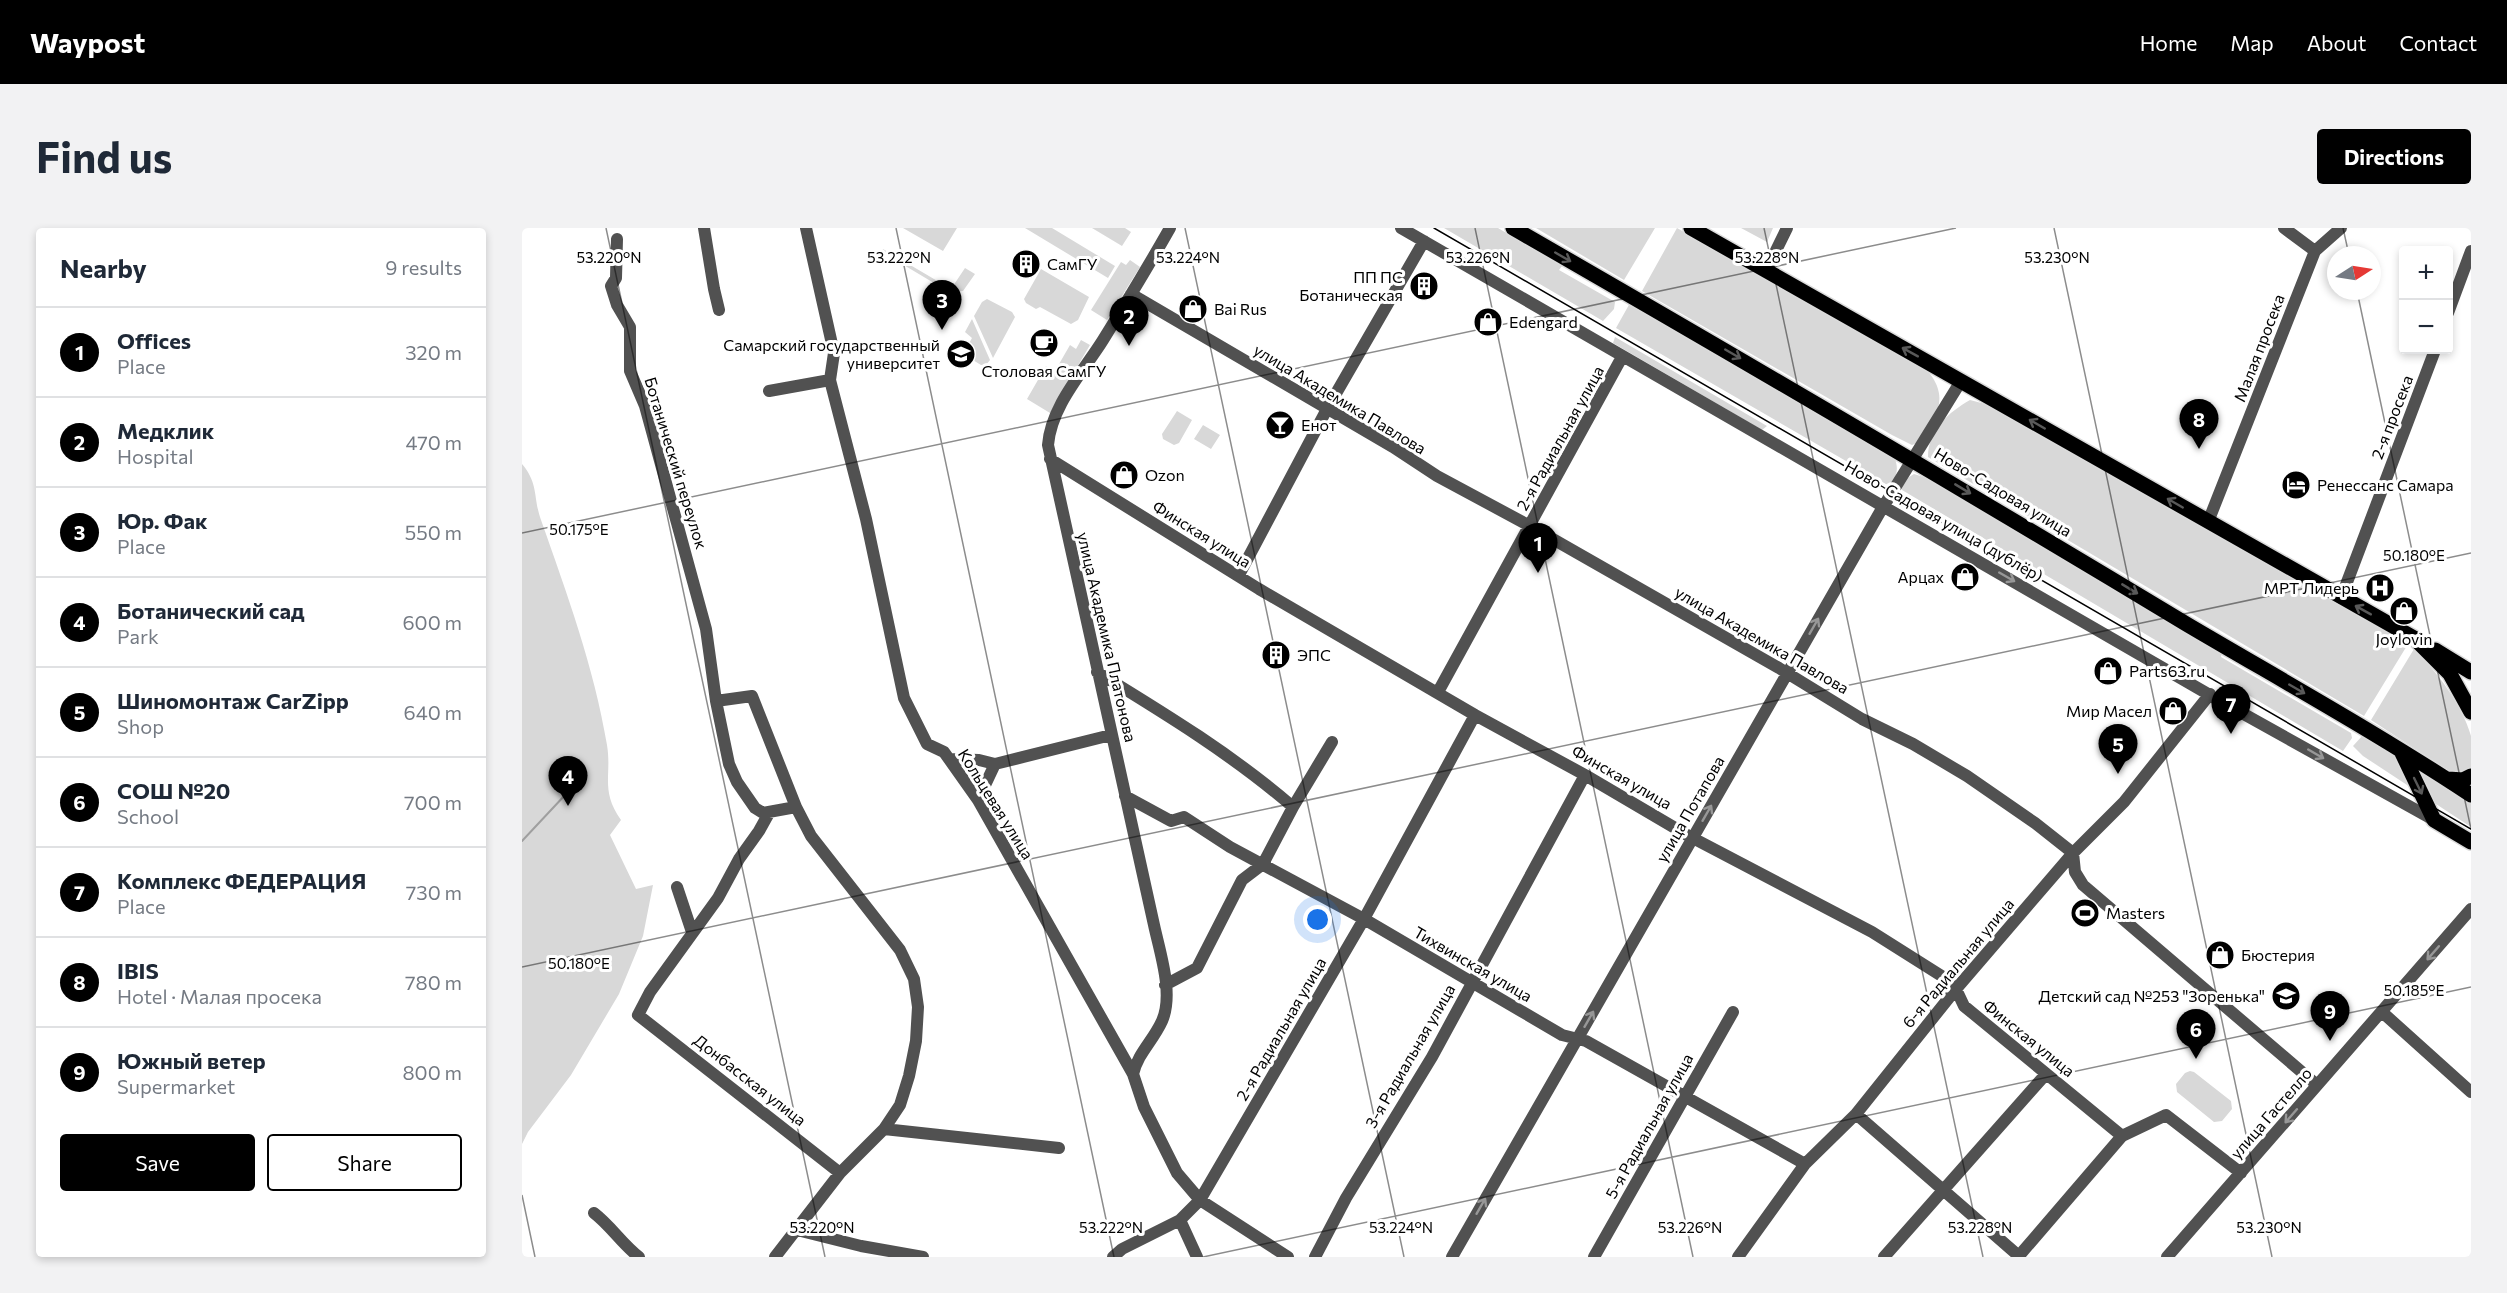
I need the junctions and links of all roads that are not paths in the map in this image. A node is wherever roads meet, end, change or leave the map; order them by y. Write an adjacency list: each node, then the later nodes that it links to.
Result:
1 (705, 228): 17 (street)
2 (806, 228): 20 (street, Кольцевая улица)
3 (1170, 228): 15 (street, улица Академика Платонова)
4 (1401, 228): 11 (street, Ново-Садовая улица (дублёр))
5 (1513, 228): 25 (main road, Ново-Садовая улица, one-way to 25)
6 (1691, 228): 14 (main road)
7 (1787, 228): 14 (street)
8 (2284, 228): 12 (street)
9 (2341, 228): 12 (street, Малая просека)
10 (617, 239): 37 (street, Ботанический переулок)
11 (1424, 242): 19 (street, Ново-Садовая улица (дублёр)); 23 (street)
12 (2314, 251): 27 (street, Малая просека)
13 (2471, 251): 16 (street)
14 (1766, 271): 21 (main road, one-way to 14)
15 (1131, 294): 23 (street, улица Академика Павлова); 24 (street, улица Академика Платонова)
16 (2453, 300)
17 (719, 310)
18 (2433, 354): 30 (street, 2-я просека)
19 (1622, 357): 26 (street, Ново-Садовая улица (дублёр)); 28 (street, 2-я Радиальная улица)
20 (830, 380): 22 (street); 43 (street, Кольцевая улица)
21 (1961, 381): 25 (street, улица Потапова); 27 (main road, one-way to 21)
22 (769, 392)
23 (1327, 409): 28 (street, улица Академика Павлова); 29 (street)
24 (1050, 459): 29 (street, Финская улица); 32 (street, улица Академика Платонова)
25 (1912, 459): 26 (street, улица Потапова); 42 (main road, Ново-Садовая улица, one-way to 42)
26 (1883, 506): 34 (street, улица Потапова, one-way to 26); 36 (street, Ново-Садовая улица (дублёр), one-way to 36)
27 (2208, 522): 30 (main road)
28 (1530, 526): 34 (street, улица Академика Павлова); 35 (street, 2-я Радиальная улица)
29 (1239, 575): 35 (street, Финская улица)
30 (2341, 598): 31 (main road, one-way to 30)
31 (2414, 638): 33 (main road); 38 (main road)
32 (1097, 672): 40 (street, улица Академика Платонова); 52 (street)
33 (2471, 672)
34 (1788, 673): 55 (street, улица Потапова, one-way to 34); 57 (street, улица Академика Павлова)
35 (1438, 692): 39 (street, Финская улица)
36 (2210, 694): 54 (street, Ново-Садовая улица (дублёр), one-way to 54); 57 (street, 6-я Радиальная улица)
37 (716, 701): 51 (street); 53 (street, Ботанический переулок)
38 (2471, 712)
39 (1475, 715): 45 (street, Финская улица); 61 (street, 2-я Радиальная улица)
40 (1111, 735): 44 (street); 49 (street, улица Академика Платонова)
41 (1332, 742): 52 (street)
42 (2402, 753): 47 (main road, Ново-Садовая улица); 54 (main road, one-way to 54)
43 (950, 759): 44 (street); 50 (street, Кольцевая улица)
44 (995, 764): 50 (street)
45 (1585, 775): 55 (street, Финская улица); 63 (street, 3-я Радиальная улица)
46 (2471, 776): 47 (main road)
47 (2448, 779): 48 (main road, Ново-Садовая улица)
48 (2471, 795)
49 (1125, 796): 58 (street, Тихвинская улица); 64 (street, улица Академика Платонова)
50 (978, 800): 69 (street, Кольцевая улица)
51 (796, 807): 53 (street); 75 (street)
52 (1293, 807): 58 (street)
53 (769, 813): 62 (street)
54 (2434, 820): 56 (main road, Ново-Садовая улица (дублёр))
55 (1693, 837): 65 (street, Финская улица); 68 (street, улица Потапова, one-way to 55)
56 (2471, 842)
57 (2073, 854): 65 (street, 6-я Радиальная улица); 71 (street)
58 (1263, 864): 61 (street, Тихвинская улица); 64 (street)
59 (677, 887): 62 (street)
60 (2471, 909): 67 (street, улица Гастелло, one-way to 67)
61 (1364, 919): 63 (street, Тихвинская улица); 82 (street, 2-я Радиальная улица)
62 (692, 932): 79 (street, Донбасская улица)
63 (1471, 982): 68 (street, Тихвинская улица); 93 (street, 3-я Радиальная улица)
64 (1165, 985): 69 (street, улица Академика Платонова)
65 (1956, 989): 70 (street, Финская улица); 74 (street, 6-я Радиальная улица)
66 (1733, 1012): 73 (street, 5-я Радиальная улица)
67 (2382, 1012): 71 (street, улица Гастелло); 72 (street)
68 (1577, 1040): 73 (street, Тихвинская улица); 94 (street, улица Потапова, one-way to 68)
69 (1133, 1074): 82 (street, Кольцевая улица)
70 (2046, 1074): 76 (street, Финская улица); 81 (street)
71 (2317, 1085): 80 (street, улица Гастелло, one-way to 80)
72 (2471, 1092)
73 (1684, 1096): 78 (street, Тихвинская улица); 95 (street, 5-я Радиальная улица)
74 (1856, 1114): 78 (street, 6-я Радиальная улица); 81 (street)
75 (884, 1130): 77 (street); 79 (street)
76 (2122, 1136): 80 (street); 98 (street)
77 (1059, 1148)
78 (1805, 1164): 96 (street, 6-я Радиальная улица)
79 (840, 1173): 85 (street)
80 (2241, 1173): 99 (street, улица Гастелло)
81 (1943, 1190): 97 (street); 98 (street)
82 (1200, 1200): 84 (street); 92 (street, Кольцевая улица)
83 (594, 1213): 87 (street)
84 (1180, 1220): 90 (street); 91 (street)
85 (797, 1230): 86 (street); 88 (street)
86 (860, 1251): 89 (street)
87 (639, 1257)
88 (775, 1257)
89 (923, 1257)
90 (1113, 1257)
91 (1197, 1257)
92 (1288, 1257)
93 (1315, 1257)
94 (1452, 1257)
95 (1594, 1257)
96 (1738, 1257)
97 (1884, 1257)
98 (2019, 1257)
99 (2167, 1257)

